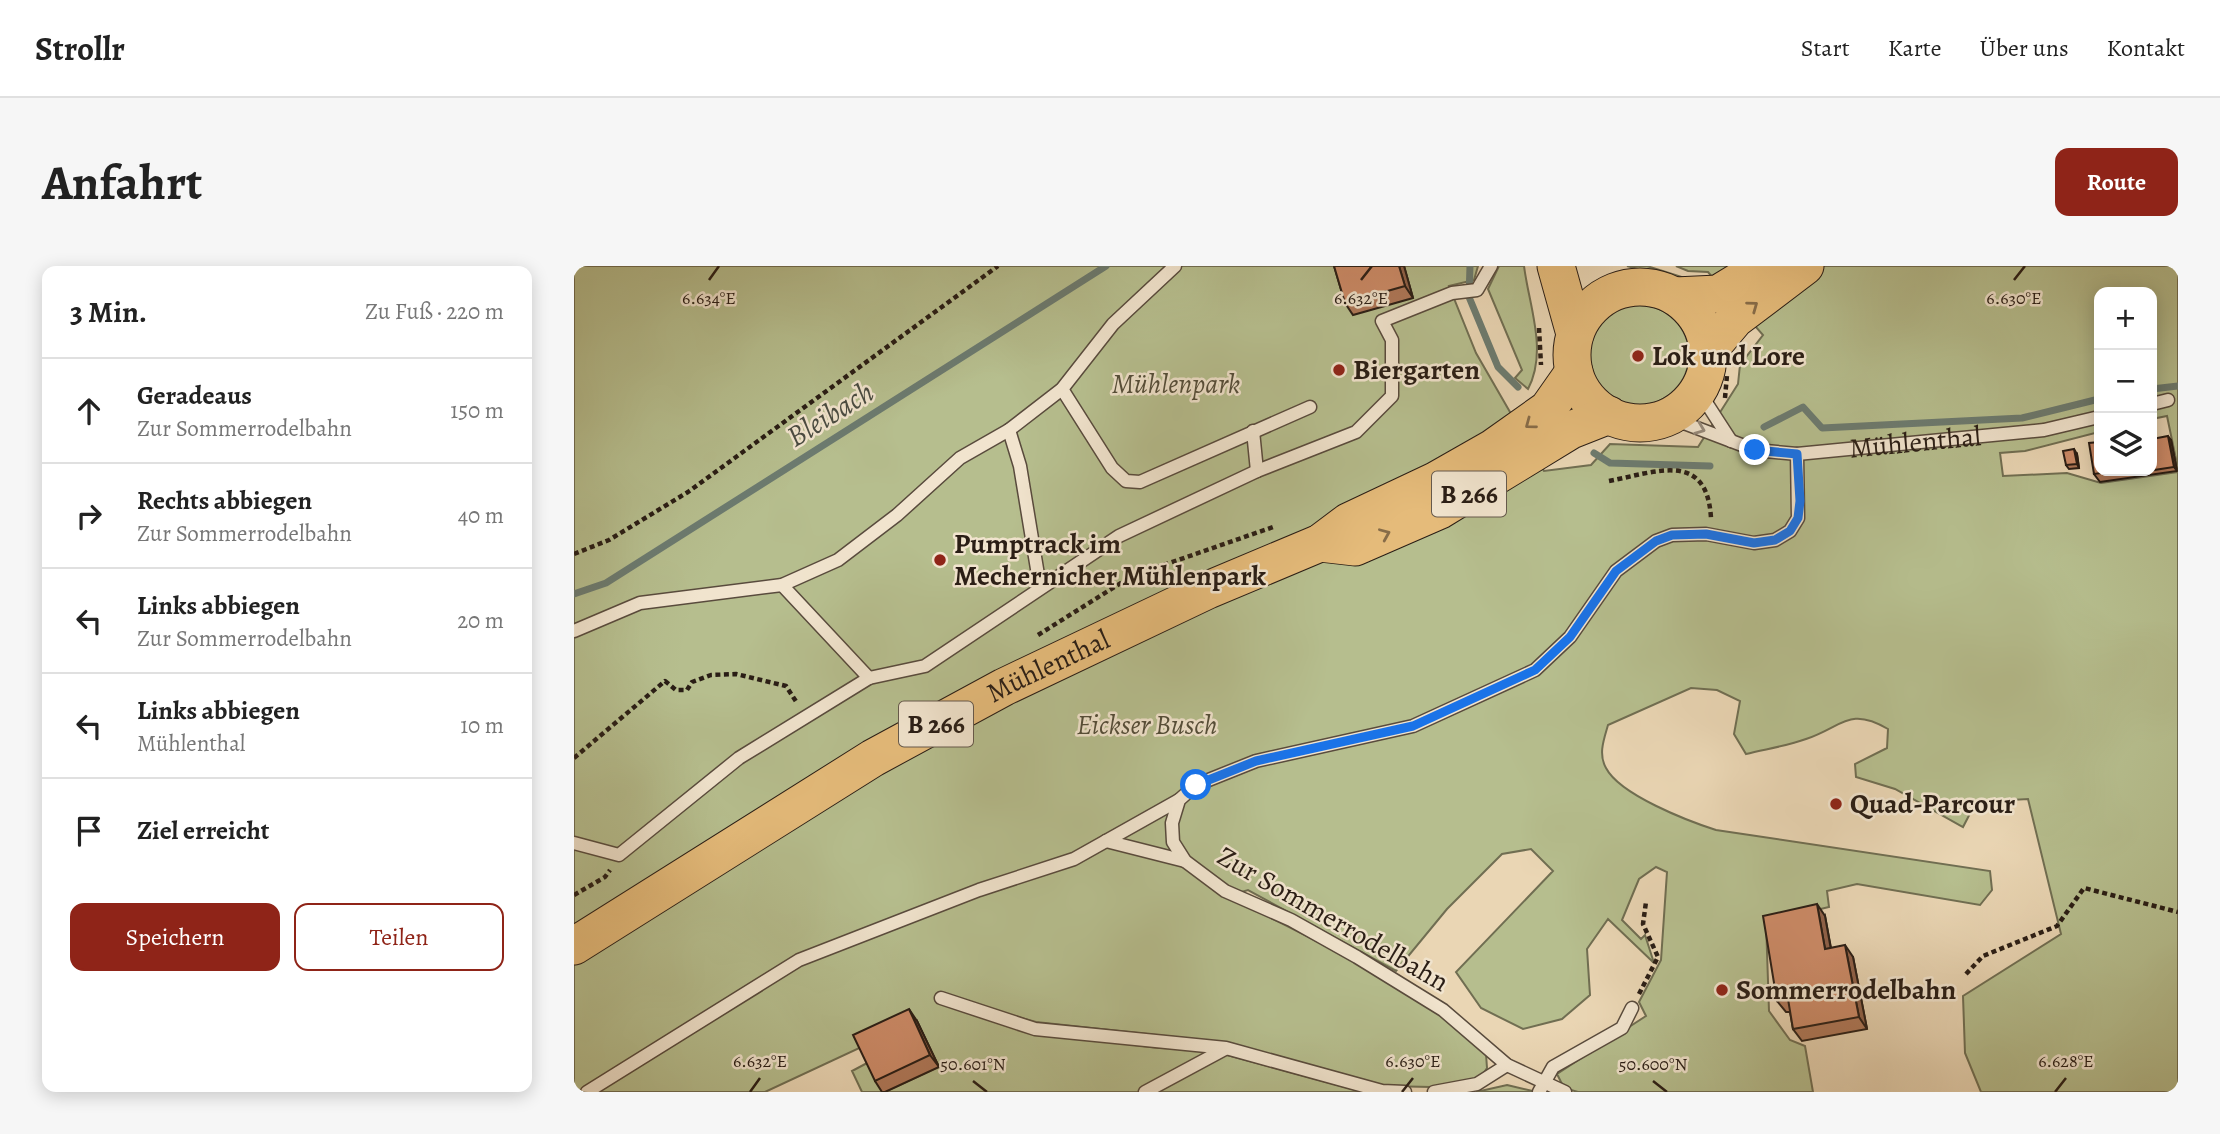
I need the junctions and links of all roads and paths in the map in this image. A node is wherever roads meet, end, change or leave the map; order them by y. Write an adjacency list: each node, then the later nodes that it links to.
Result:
1 (998, 266): 28 (path)
2 (1175, 266): 12 (lane)
3 (1491, 266): 24 (lane)
4 (1556, 266): 9 (main road)
5 (1608, 266): 8 (main road)
6 (1764, 266): 8 (main road)
7 (1805, 266): 10 (main road, one-way to 7)
8 (1659, 291): 9 (main road); 10 (main road)
9 (1575, 334): 11 (main road)
10 (1708, 351): 13 (main road)
11 (1574, 372): 17 (main road); 27 (main road, Mühlenthal / B 266, one-way to 27)
12 (1062, 389): 20 (lane); 21 (lane)
13 (1698, 390): 18 (main road); 22 (lane)
14 (2168, 400): 15 (lane)
15 (2157, 403)
16 (1310, 407): 21 (lane)
17 (1609, 415): 18 (main road); 27 (main road, Mühlenthal / B 266, one-way to 17)
18 (1668, 417): 22 (lane, Mühlenthal, one-way to 22)
19 (2094, 418): 23 (lane, Mühlenthal)
20 (1009, 430): 29 (lane); 30 (lane)
21 (1253, 431): 24 (lane)
22 (1731, 441): 23 (lane, Mühlenthal)
23 (1797, 454): 35 (lane)
24 (1257, 471): 30 (lane)
25 (1609, 481): 26 (path)
26 (1710, 496)
27 (1320, 543): 43 (main road, Mühlenthal / B 266)
28 (574, 554)
29 (782, 585): 31 (lane); 32 (lane)
30 (1040, 587): 32 (lane)
31 (574, 631)
32 (869, 678): 33 (lane)
33 (806, 717): 34 (path); 38 (lane)
34 (574, 758)
35 (1178, 800): 37 (lane); 39 (lane, Zur Sommerrodelbahn)
36 (575, 841): 38 (lane)
37 (1105, 841): 39 (lane); 50 (lane)
38 (619, 855): 40 (path)
39 (1185, 861): 48 (lane, Zur Sommerrodelbahn)
40 (574, 895)
41 (1646, 902): 46 (path)
42 (2178, 912): 44 (path)
43 (574, 946)
44 (1965, 974)
45 (941, 998): 47 (lane)
46 (1632, 1008): 49 (lane)
47 (1226, 1048): 51 (lane); 52 (lane)
48 (1507, 1065): 49 (lane, Zur Sommerrodelbahn); 53 (lane)
49 (1541, 1087): 54 (lane, Zur Sommerrodelbahn)
50 (587, 1092)
51 (1145, 1092)
52 (1405, 1092)
53 (1434, 1092)
54 (1565, 1092)

